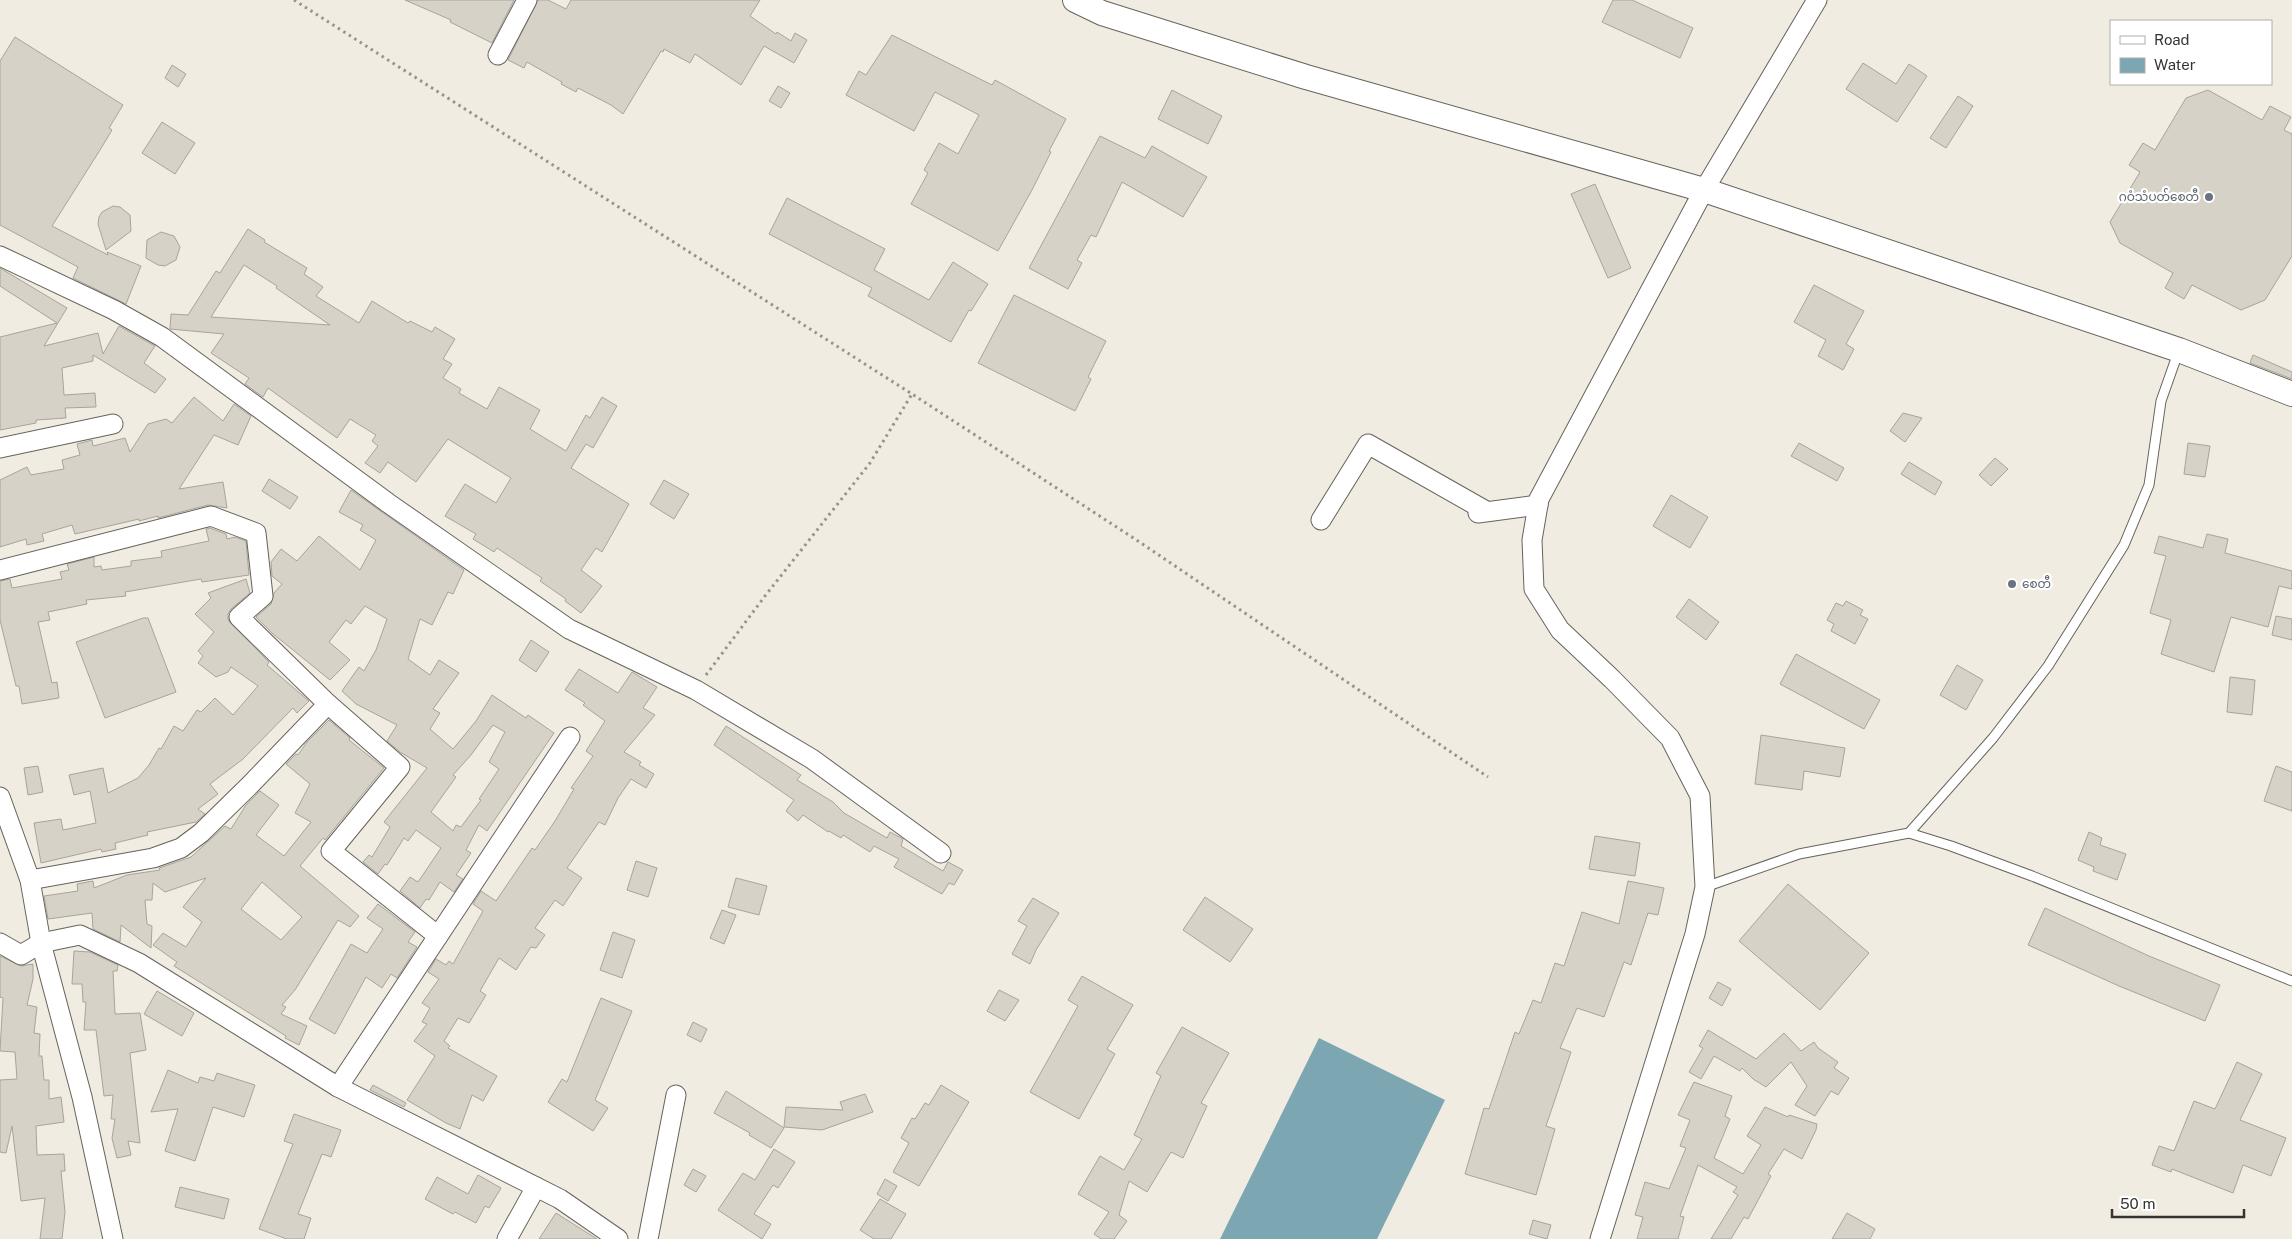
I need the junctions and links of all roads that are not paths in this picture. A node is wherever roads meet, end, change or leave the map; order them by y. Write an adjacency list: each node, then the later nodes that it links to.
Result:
1 (527, 0): 4 (street)
2 (1075, 0): 5 (street)
3 (1817, 0): 5 (street)
4 (498, 55)
5 (1704, 190): 7 (street); 11 (street)
6 (0, 256): 18 (street)
7 (2179, 350): 8 (street); 17 (lane)
8 (2292, 394)
9 (113, 424): 10 (street)
10 (0, 448)
11 (1538, 505): 12 (street); 20 (street)
12 (1321, 520)
13 (0, 570): 14 (street)
14 (328, 704): 19 (street); 21 (street)
15 (570, 737): 21 (street)
16 (0, 797): 19 (street)
17 (1909, 833): 20 (lane); 24 (lane)
18 (941, 853)
19 (30, 880): 23 (street)
20 (1705, 887): 32 (street)
21 (438, 936): 25 (street)
22 (0, 943): 23 (street)
23 (41, 943): 25 (street); 28 (street)
24 (2292, 981)
25 (338, 1087): 27 (street)
26 (676, 1095): 31 (street)
27 (536, 1187): 29 (street); 30 (street)
28 (113, 1239)
29 (506, 1239)
30 (618, 1239)
31 (648, 1239)
32 (1600, 1239)

